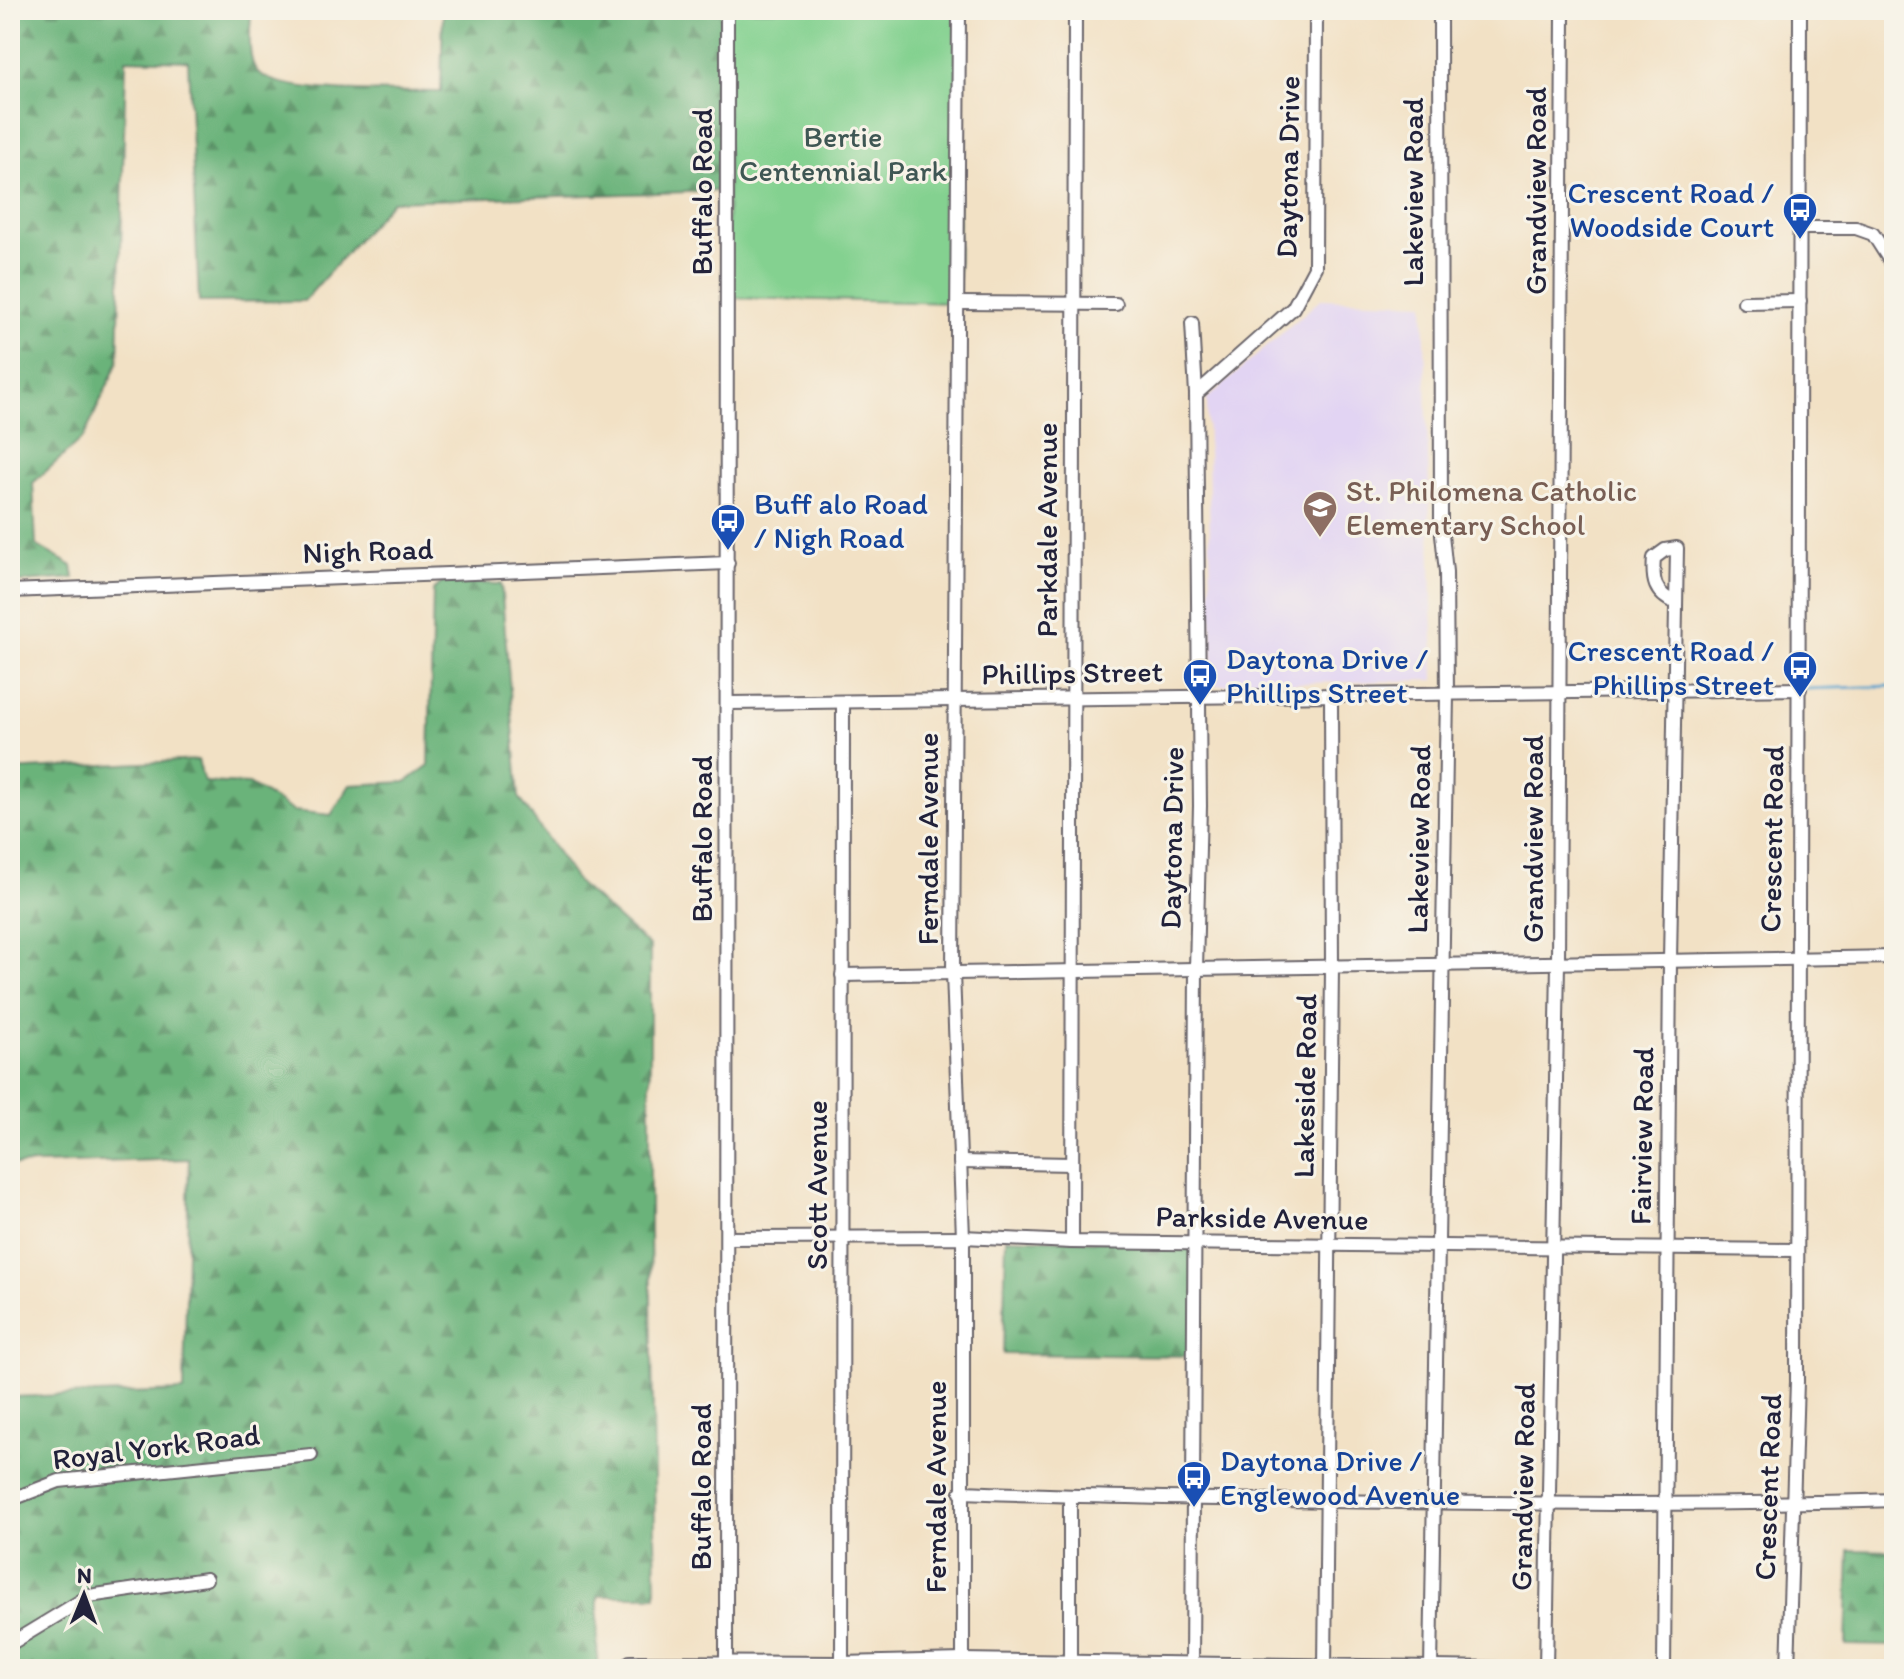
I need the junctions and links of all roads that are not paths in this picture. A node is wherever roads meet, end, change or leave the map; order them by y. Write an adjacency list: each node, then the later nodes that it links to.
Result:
1 (727, 10): 17 (street, Buffalo Road)
2 (959, 10): 12 (street, Ferndale Avenue)
3 (1075, 10): 13 (street, Parkdale Avenue)
4 (1316, 10): 16 (street, Daytona Drive)
5 (1440, 10): 23 (street, Lakeview Road)
6 (1563, 10): 22 (street, Grandview Road)
7 (1800, 10): 8 (street, Crescent Road)
8 (1800, 228): 9 (street); 10 (street, Crescent Road)
9 (1894, 267)
10 (1800, 301): 11 (street); 20 (street, Crescent Road)
11 (1744, 302)
12 (959, 303): 13 (street); 27 (street, Ferndale Avenue)
13 (1074, 303): 14 (street); 26 (street, Parkdale Avenue)
14 (1116, 304)
15 (1192, 323): 16 (street)
16 (1196, 394): 25 (street, Daytona Drive)
17 (728, 563): 18 (street, Nigh Road); 29 (street, Buffalo Road)
18 (10, 591)
19 (1676, 603): 21 (street, Fairview Road)
20 (1800, 686): 21 (street, Phillips Street); 31 (street, Crescent Road)
21 (1674, 691): 22 (street, Phillips Street); 32 (street, Fairview Road)
22 (1559, 692): 23 (street, Phillips Street); 33 (street, Grandview Road)
23 (1447, 694): 24 (street, Phillips Street); 34 (street, Lakeview Road)
24 (1331, 696): 25 (street, Phillips Street); 35 (street, Lakeside Road)
25 (1200, 697): 26 (street, Phillips Street); 36 (street, Daytona Drive)
26 (1072, 699): 27 (street, Phillips Street); 37 (street, Parkdale Avenue)
27 (955, 700): 28 (street, Phillips Street); 38 (street, Ferndale Avenue)
28 (843, 702): 29 (street, Phillips Street); 39 (street, Scott Avenue)
29 (729, 703): 43 (street, Buffalo Road)
30 (1894, 957): 31 (street)
31 (1796, 960): 32 (street); 51 (street, Crescent Road)
32 (1670, 961): 33 (street); 50 (street, Fairview Road)
33 (1558, 963): 34 (street); 49 (street, Grandview Road)
34 (1442, 966): 35 (street); 48 (street, Lakeview Road)
35 (1332, 967): 36 (street); 47 (street, Lakeside Road)
36 (1196, 969): 37 (street); 46 (street, Daytona Drive)
37 (1073, 971): 38 (street); 41 (street, Parkdale Avenue)
38 (953, 973): 39 (street); 40 (street, Ferndale Avenue)
39 (842, 975): 44 (street, Scott Avenue)
40 (960, 1162): 41 (street); 42 (street, Ferndale Avenue)
41 (1072, 1164): 45 (street, Parkdale Avenue)
42 (963, 1237): 44 (street, Parkside Avenue); 45 (street, Parkside Avenue); 53 (street, Ferndale Avenue)
43 (727, 1238): 44 (street, Parkside Avenue); 67 (street, Buffalo Road)
44 (843, 1239): 68 (street, Scott Avenue)
45 (1072, 1242): 46 (street, Parkside Avenue)
46 (1197, 1243): 47 (street, Parkside Avenue); 55 (street, Daytona Drive)
47 (1329, 1245): 48 (street, Parkside Avenue); 58 (street, Lakeside Road)
48 (1438, 1245): 49 (street, Parkside Avenue); 59 (street, Lakeview Road)
49 (1553, 1248): 50 (street, Parkside Avenue); 61 (street, Grandview Road)
50 (1667, 1249): 51 (street, Parkside Avenue); 62 (street, Fairview Road)
51 (1796, 1250): 60 (street, Crescent Road)
52 (311, 1455): 56 (street, Royal York Road)
53 (961, 1492): 54 (street); 66 (street, Ferndale Avenue)
54 (1070, 1497): 55 (street); 69 (street)
55 (1194, 1499): 58 (street); 70 (street, Daytona Drive)
56 (10, 1500)
57 (1894, 1500): 60 (street)
58 (1326, 1501): 59 (street); 71 (street, Lakeside Road)
59 (1434, 1503): 61 (street); 72 (street, Lakeview Road)
60 (1793, 1503): 62 (street); 76 (street, Crescent Road)
61 (1549, 1504): 62 (street); 73 (street, Grandview Road)
62 (1666, 1505): 75 (street, Fairview Road)
63 (206, 1579): 64 (street)
64 (10, 1644)
65 (630, 1662): 67 (street)
66 (963, 1665): 68 (street); 69 (street)
67 (726, 1666): 68 (street)
68 (842, 1666)
69 (1070, 1666): 70 (street)
70 (1192, 1667): 71 (street)
71 (1325, 1668): 72 (street)
72 (1431, 1668): 73 (street)
73 (1546, 1669): 74 (street)
74 (1562, 1669)
75 (1664, 1669)
76 (1788, 1669)

